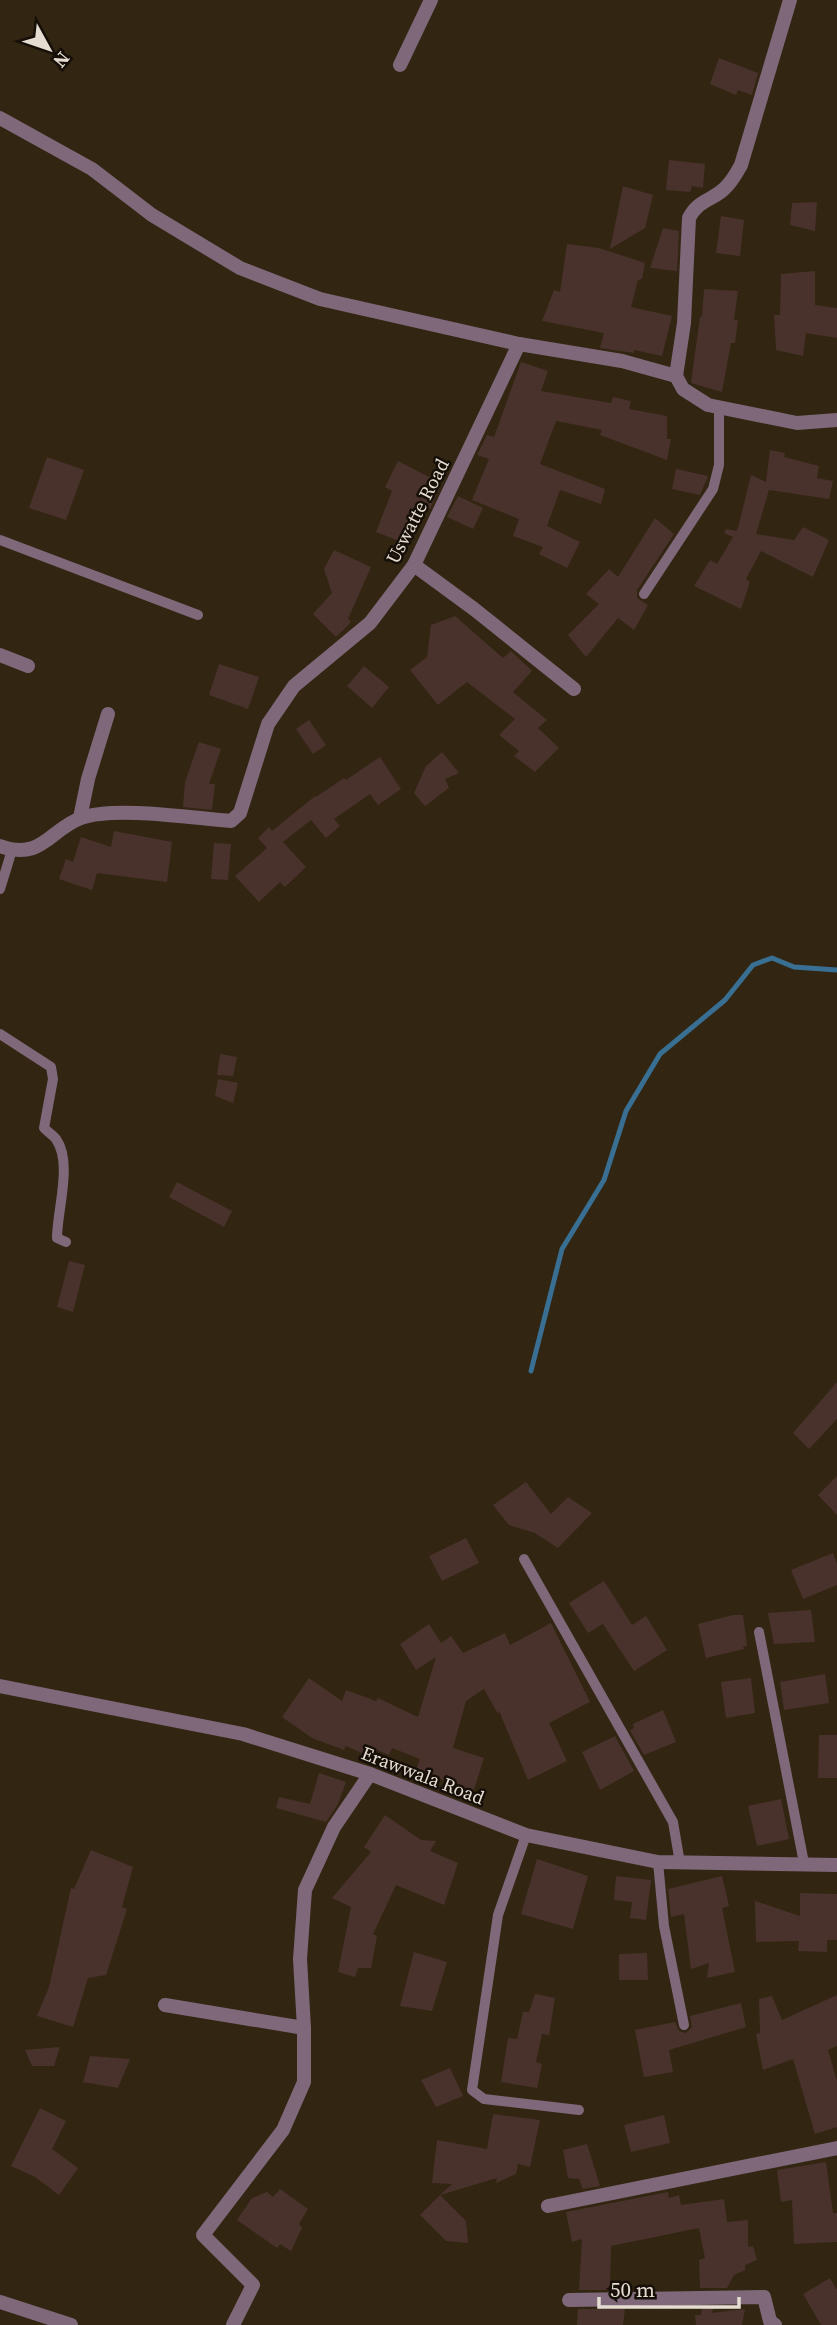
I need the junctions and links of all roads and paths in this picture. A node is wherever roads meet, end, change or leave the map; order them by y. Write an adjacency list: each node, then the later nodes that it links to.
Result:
1 (430, 0): 3 (street)
2 (790, 0): 6 (street)
3 (401, 65)
4 (0, 118): 5 (street)
5 (519, 344): 6 (street); 10 (street, Uswatte Road)
6 (676, 376): 7 (street)
7 (719, 407): 8 (street); 11 (lane)
8 (837, 420)
9 (0, 540): 12 (lane)
10 (414, 565): 15 (street); 17 (street, Uswatte Road)
11 (644, 594)
12 (198, 615)
13 (0, 655): 14 (street)
14 (28, 666)
15 (574, 689)
16 (108, 714): 17 (street)
17 (80, 818): 18 (street, Uswatte Road)
18 (6, 848): 19 (lane)
19 (0, 889)
20 (0, 1034): 21 (lane)
21 (66, 1242)
22 (524, 1559): 28 (lane)
23 (759, 1632): 29 (lane)
24 (0, 1686): 25 (street, Erawwala Road)
25 (370, 1774): 26 (street, Erawwala Road); 33 (street)
26 (526, 1835): 27 (street, Erawwala Road); 34 (lane)
27 (658, 1862): 28 (street, Erawwala Road); 32 (lane)
28 (680, 1863): 29 (street, Erawwala Road)
29 (804, 1863): 30 (street, Erawwala Road)
30 (837, 1865)
31 (165, 2005): 33 (street)
32 (684, 2025)
33 (304, 2028): 40 (street)
34 (579, 2110)
35 (837, 2148): 36 (street)
36 (548, 2206)
37 (569, 2300): 41 (street)
38 (0, 2302): 39 (street)
39 (71, 2325)
40 (233, 2325)
41 (775, 2325)

